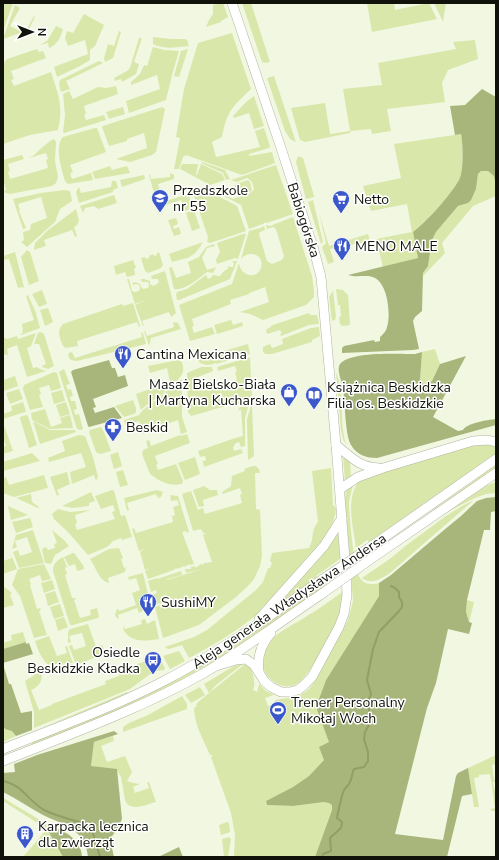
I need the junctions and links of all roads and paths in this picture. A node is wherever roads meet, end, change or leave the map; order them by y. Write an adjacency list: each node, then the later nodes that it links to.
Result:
1 (232, 3): 5 (main road, Babiogórska)
2 (496, 433): 3 (main road)
3 (473, 441): 4 (main road); 7 (main road)
4 (496, 442)
5 (336, 445): 7 (main road); 11 (main road, Babiogórska)
6 (496, 459): 14 (main road, Aleja generała Władysława Andersa, bridge)
7 (383, 468): 11 (main road)
8 (496, 473): 10 (main road, Aleja generała Władysława Andersa)
9 (496, 479): 10 (main road)
10 (482, 483): 13 (main road, Aleja generała Władysława Andersa, bridge)
11 (340, 489): 12 (main road, Babiogórska)
12 (342, 518): 14 (main road); 16 (main road, Babiogórska)
13 (287, 618): 15 (main road, Aleja generała Władysława Andersa); 16 (main road)
14 (248, 631): 17 (main road, Aleja generała Władysława Andersa)
15 (216, 666): 16 (main road, Babiogórska); 18 (main road, Aleja generała Władysława Andersa)
16 (259, 671)
17 (3, 749)
18 (3, 761)

